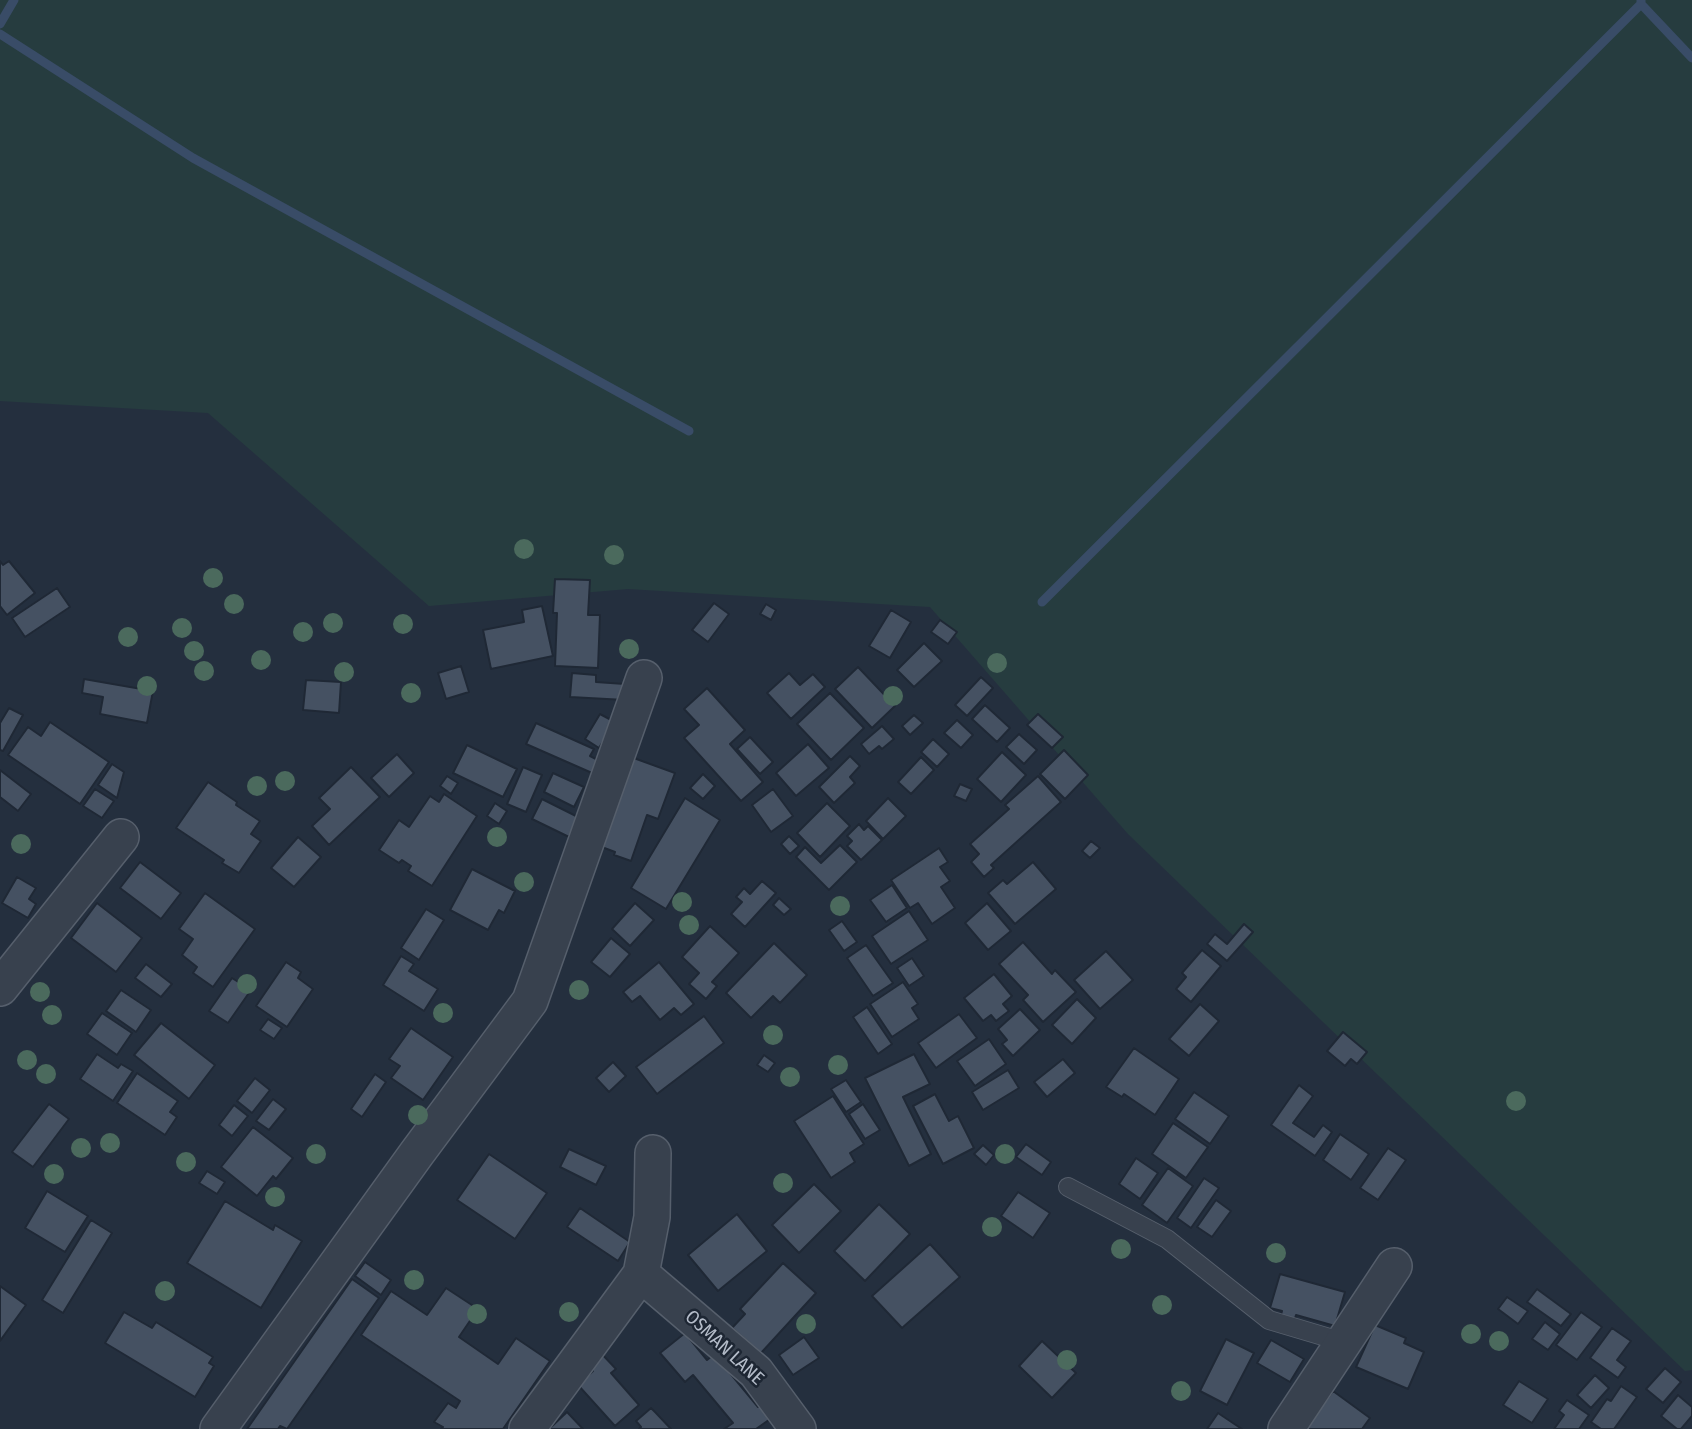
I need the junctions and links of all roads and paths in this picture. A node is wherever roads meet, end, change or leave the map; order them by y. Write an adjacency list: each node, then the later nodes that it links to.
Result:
1 (643, 678): 9 (street)
2 (121, 837): 3 (street)
3 (0, 988)
4 (653, 1153): 7 (street)
5 (1068, 1187): 8 (lane)
6 (1394, 1266): 8 (street)
7 (642, 1274): 10 (street); 11 (street, OSMAN LANE)
8 (1343, 1342): 12 (street)
9 (218, 1429)
10 (527, 1429)
11 (798, 1429)
12 (1286, 1429)

